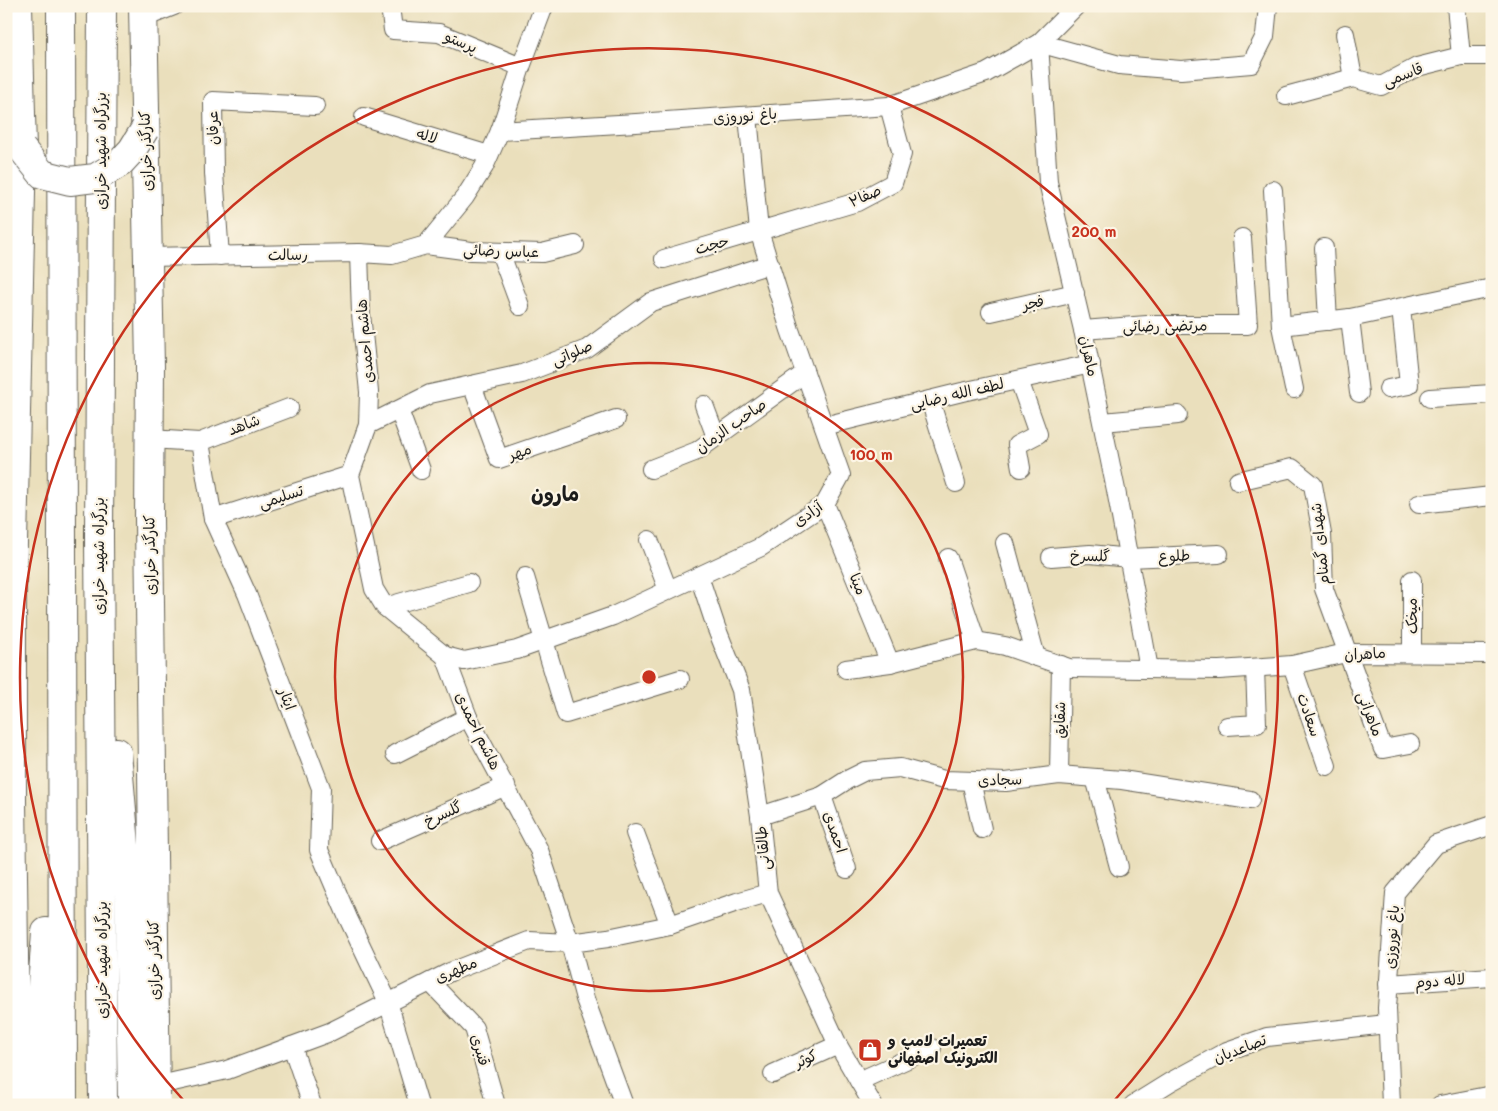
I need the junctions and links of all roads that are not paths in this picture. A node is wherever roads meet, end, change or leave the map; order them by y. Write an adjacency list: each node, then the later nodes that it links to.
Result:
1 (18, 6): 11 (main road)
2 (61, 6): 107 (main road)
3 (174, 6): 10 (street)
4 (390, 6): 16 (street, پرستو)
5 (544, 6): 16 (street)
6 (1076, 6): 13 (street)
7 (1268, 6): 13 (street)
8 (1456, 6): 14 (street)
9 (102, 8): 79 (main road, بزرگراه شهید خرازی)
10 (144, 12): 23 (main road, کنارگذر خرازی)
11 (12, 34): 25 (main road)
12 (1345, 34): 17 (street)
13 (1038, 43): 20 (street, باغ نوروزی); 40 (street, ماهران)
14 (1461, 56): 15 (street, قاسمی); 17 (street, قاسمی)
15 (1492, 56)
16 (521, 67): 24 (street)
17 (1353, 78): 18 (street)
18 (1286, 96)
19 (315, 106): 35 (street, عرفان)
20 (889, 106): 21 (street, باغ نوروزی); 28 (street, صفا۲)
21 (748, 116): 24 (street, باغ نوروزی); 28 (street, آزادی)
22 (364, 117): 26 (street, لاله)
23 (145, 129): 25 (main road, bridge); 36 (main road, کنارگذر خرازی)
24 (500, 131): 26 (street)
25 (22, 149): 90 (main road)
26 (489, 154): 30 (street)
27 (1273, 190): 46 (street)
28 (759, 231): 37 (street, حجت); 38 (street, آزادی)
29 (1242, 238): 47 (street, مرتضی رضائی)
30 (426, 245): 33 (street, عباس رضائی); 34 (street, رسالت)
31 (575, 245): 33 (street, عباس رضائی)
32 (1324, 248): 45 (street)
33 (500, 252): 41 (street)
34 (359, 253): 35 (street, رسالت); 64 (street, هاشم احمدی)
35 (220, 256): 36 (street, رسالت)
36 (148, 258): 67 (main road, کنارگذر خرازی)
37 (664, 259)
38 (770, 264): 49 (street, آزادی); 51 (street, صلواتی)
39 (1492, 288): 42 (street)
40 (1075, 294): 43 (street, فجر); 47 (street, ماهران)
41 (520, 306)
42 (1400, 308): 44 (street); 52 (street)
43 (990, 312)
44 (1350, 318): 45 (street); 54 (street)
45 (1328, 321): 46 (street)
46 (1281, 326): 53 (street)
47 (1084, 330): 48 (street, ماهران)
48 (1090, 364): 50 (street, لطف الله رضایی); 63 (street, ماهران)
49 (805, 373): 65 (street, آزادی); 66 (street, صاحب الزمان)
50 (1019, 380): 57 (street, لطف الله رضایی); 69 (street)
51 (472, 385): 60 (street, صلواتی); 62 (street, مهر)
52 (1388, 389)
53 (1294, 390)
54 (1360, 393)
55 (1492, 394): 56 (street)
56 (1430, 398)
57 (930, 400): 65 (street, لطف الله رضایی); 74 (street)
58 (704, 405): 66 (street)
59 (289, 408): 68 (street, شاهد)
60 (399, 410): 64 (street, صلواتی); 71 (street)
61 (1178, 415): 63 (street)
62 (616, 419)
63 (1102, 422): 85 (street, ماهران)
64 (368, 425): 72 (street, هاشم احمدی)
65 (824, 426): 76 (street, آزادی)
66 (716, 437): 70 (street, صاحب الزمان)
67 (149, 439): 68 (street); 141 (main road, کنارگذر خرازی)
68 (200, 442): 78 (street, ایثار)
69 (1021, 468)
70 (651, 469)
71 (421, 470)
72 (350, 475): 78 (street, تسلیمی); 92 (street, هاشم احمدی)
73 (1238, 482): 96 (street, شهدای گمنام)
74 (956, 483)
75 (1492, 496): 77 (street)
76 (825, 504): 86 (street, آزادی); 100 (street, مینا)
77 (1419, 504)
78 (213, 519): 133 (street, ایثار)
79 (99, 536): 146 (main road, بزرگراه شهید خرازی); 147 (main road)
80 (649, 540): 91 (street)
81 (1005, 543): 99 (street)
82 (1219, 554): 85 (street, طلوع)
83 (1051, 556): 85 (street, گلسرخ)
84 (948, 558): 94 (street)
85 (1129, 558): 105 (street, ماهران)
86 (698, 576): 91 (street, آزادی); 120 (street, طالقانی)
87 (524, 577): 93 (street)
88 (1412, 580): 95 (street, میخک)
89 (469, 582): 92 (street)
90 (9, 587): 116 (main road)
91 (668, 590): 93 (street, آزادی)
92 (385, 607): 98 (street, هاشم احمدی)
93 (544, 640): 98 (street, آزادی); 106 (street)
94 (976, 641): 99 (street, ماهران); 100 (street, ماهران)
95 (1412, 652): 96 (street, ماهران); 97 (street, ماهران)
96 (1346, 653): 102 (street, ماهران); 110 (street, ماهرانی)
97 (1492, 654)
98 (445, 656): 108 (street, هاشم احمدی)
99 (1036, 657): 101 (street, ماهران)
100 (890, 663): 104 (street, ماهران)
101 (1062, 665): 105 (street, ماهران); 113 (street, شقایق)
102 (1292, 665): 103 (street, ماهران); 112 (street, سعادت)
103 (1255, 668): 105 (street, ماهران); 109 (street)
104 (846, 669)
105 (1149, 669)
106 (680, 679)
107 (63, 709): 144 (main road); 145 (main road)
108 (468, 716): 111 (street); 117 (street, هاشم احمدی)
109 (1227, 726)
110 (1410, 744)
111 (395, 754)
112 (1327, 766)
113 (1059, 775): 114 (street, سجادی); 115 (street, سجادی)
114 (1095, 778): 119 (street, سجادی); 125 (street)
115 (971, 781): 118 (street, سجادی); 122 (street)
116 (9, 786): 135 (main road)
117 (506, 786): 124 (street, گلسرخ); 129 (street, هاشم احمدی)
118 (822, 796): 120 (street, سجادی); 126 (street, احمدی)
119 (1250, 800)
120 (760, 816): 127 (street, طالقانی)
121 (1492, 825): 132 (street, باغ نوروزی)
122 (982, 829)
123 (635, 833): 128 (street)
124 (380, 842)
125 (1119, 867)
126 (847, 869)
127 (768, 893): 128 (street, مطهری); 136 (street, طالقانی)
128 (670, 925): 129 (street, مطهری)
129 (570, 943): 131 (street, مطهری); 151 (street, هاشم احمدی)
130 (1492, 978): 132 (street, لاله دوم)
131 (430, 982): 133 (street, مطهری); 150 (street, قنبری)
132 (1388, 984): 134 (street, باغ نوروزی)
133 (388, 1002): 137 (street, مطهری); 149 (street, ایثار)
134 (1387, 1024): 153 (street, تصاعدیان); 154 (street, باغ نوروزی)
135 (11, 1034): 143 (main road)
136 (838, 1045): 139 (street, کوثر); 140 (street, طالقانی)
137 (292, 1046): 141 (street, مطهری); 148 (street)
138 (932, 1048): 140 (street)
139 (773, 1074)
140 (859, 1081): 152 (street, طالقانی)
141 (155, 1096)
142 (1483, 1099): 155 (street)
143 (16, 1105)
144 (37, 1105)
145 (63, 1105)
146 (103, 1105)
147 (132, 1105)
148 (312, 1105)
149 (419, 1105)
150 (496, 1105)
151 (624, 1105)
152 (873, 1105)
153 (1133, 1105)
154 (1391, 1105)
155 (1440, 1105)

